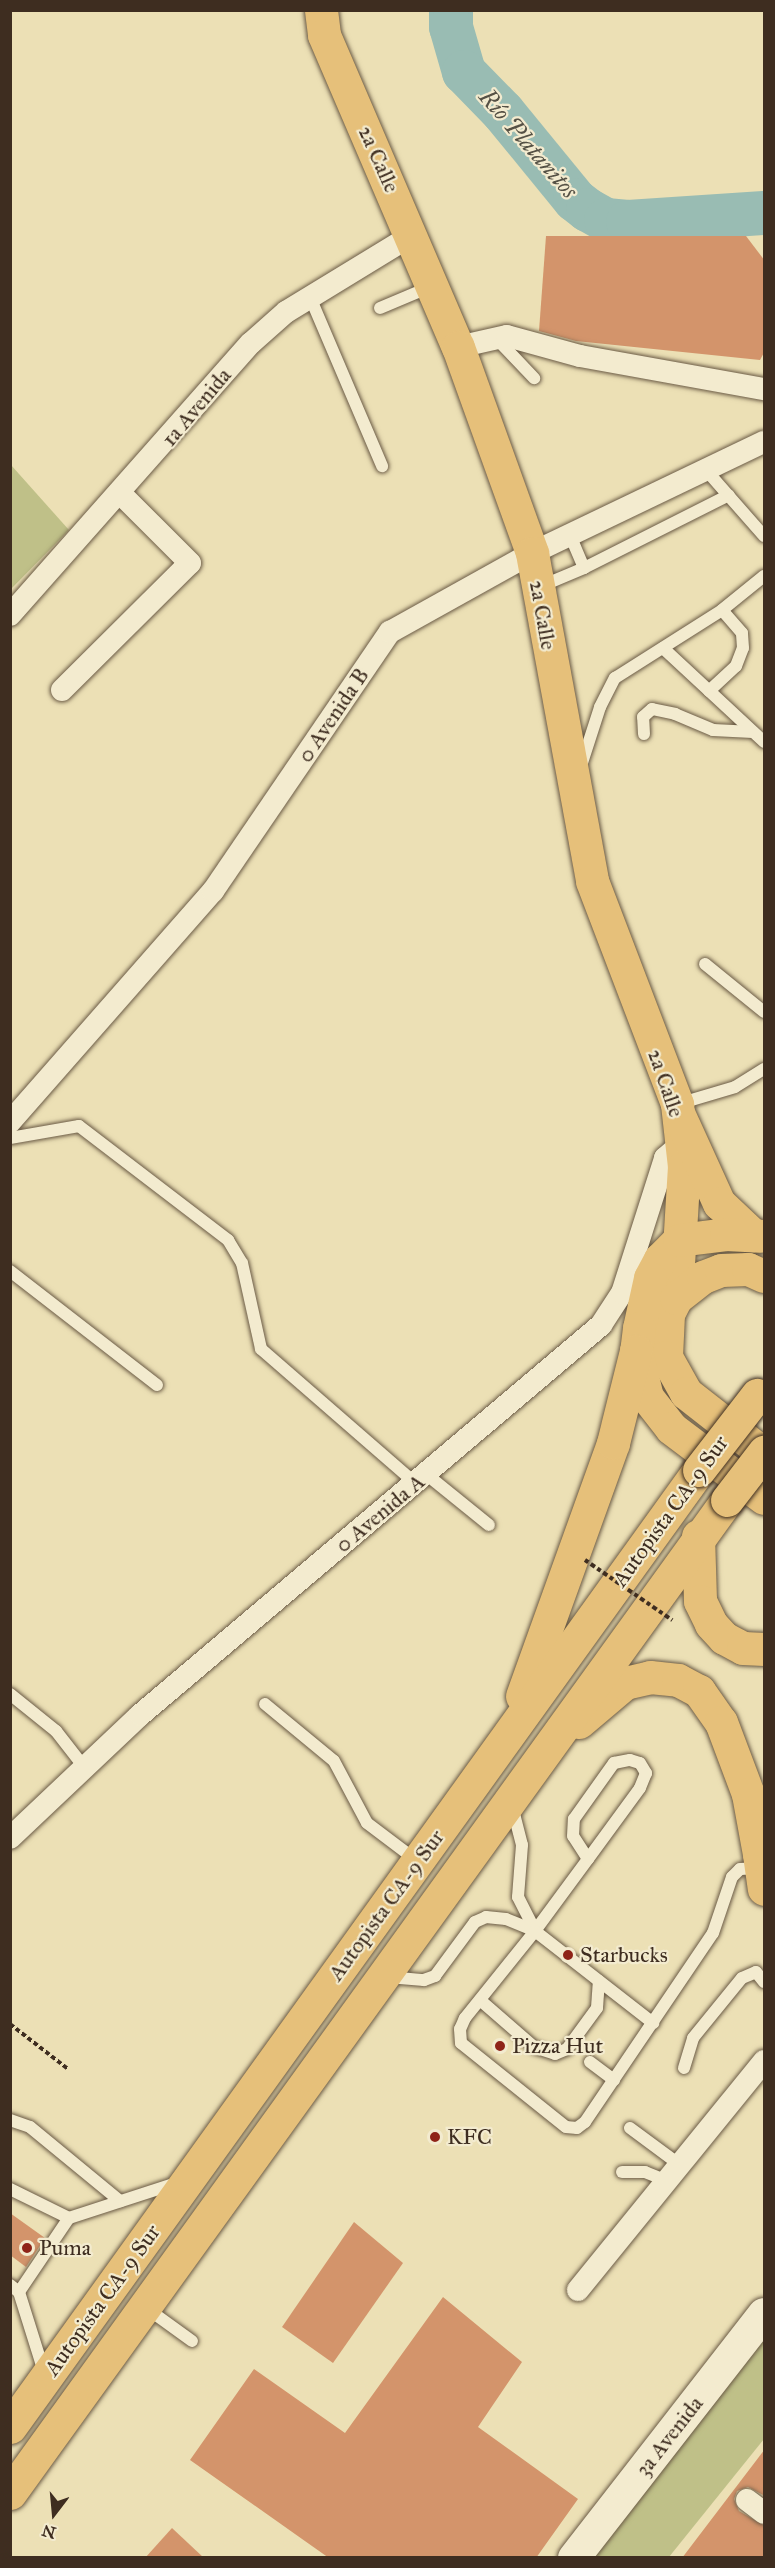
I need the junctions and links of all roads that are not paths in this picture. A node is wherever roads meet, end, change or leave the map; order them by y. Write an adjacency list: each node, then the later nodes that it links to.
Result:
1 (301, 10): 2 (main road, 2a Calle)
2 (323, 23): 3 (main road, 2a Calle)
3 (412, 235): 4 (main road, 2a Calle); 5 (street, 1a Avenida)
4 (433, 286): 6 (lane); 8 (main road, 2a Calle)
5 (310, 297): 12 (lane); 14 (street, 1a Avenida)
6 (381, 308)
7 (495, 337): 8 (street); 9 (lane); 10 (street)
8 (458, 347): 18 (main road, 2a Calle)
9 (534, 378)
10 (765, 389)
11 (765, 442): 13 (street, 0 Avenida B)
12 (382, 466)
13 (706, 470): 15 (lane); 16 (street, 0 Avenida B)
14 (121, 494): 23 (street, 1a Avenida); 25 (street)
15 (729, 495): 17 (lane); 19 (lane)
16 (570, 535): 18 (street, 0 Avenida B); 19 (lane)
17 (765, 536)
18 (532, 553): 21 (main road, 2a Calle); 35 (street, 0 Avenida B)
19 (584, 568): 21 (lane)
20 (765, 576): 22 (lane)
21 (538, 587): 30 (main road, 2a Calle)
22 (722, 610): 24 (lane); 26 (lane)
23 (10, 615)
24 (663, 648): 26 (lane); 30 (lane)
25 (62, 690)
26 (709, 691): 27 (lane)
27 (753, 732): 28 (lane); 29 (lane)
28 (644, 734)
29 (765, 742)
30 (573, 786): 34 (main road, 2a Calle)
31 (705, 964): 32 (lane)
32 (765, 1012)
33 (765, 1070): 34 (lane)
34 (679, 1121): 37 (main road); 38 (main road, 2a Calle); 46 (street, 0 Avenida A)
35 (10, 1122)
36 (10, 1138): 46 (lane)
37 (759, 1236): 38 (main road)
38 (679, 1240): 41 (main road, 2a Calle); 42 (main road)
39 (10, 1271): 43 (lane)
40 (765, 1276): 41 (main road)
41 (676, 1298): 45 (main road, 2a Calle)
42 (636, 1351): 47 (main road); 53 (main road)
43 (157, 1385)
44 (761, 1390): 53 (main road, Autopista CA-9 Sur, bridge)
45 (765, 1453): 49 (main road, Autopista CA-9 Sur, bridge)
46 (421, 1478): 48 (lane); 55 (street, 0 Avenida A)
47 (765, 1498)
48 (489, 1525)
49 (698, 1536): 50 (main road); 54 (main road, Autopista CA-9 Sur)
50 (765, 1649)
51 (10, 1694): 55 (lane)
52 (265, 1704): 60 (lane)
53 (508, 1734): 60 (main road, Autopista CA-9 Sur)
54 (541, 1754): 56 (main road, Autopista CA-9 Sur); 59 (main road)
55 (84, 1767): 57 (street, 0 Avenida A)
56 (510, 1798): 61 (lane); 62 (main road, Autopista CA-9 Sur)
57 (10, 1838)
58 (588, 1859): 58 (lane); 61 (lane)
59 (762, 1859): 66 (lane)
60 (417, 1861): 75 (main road, Autopista CA-9 Sur)
61 (535, 1931): 62 (lane); 63 (lane); 65 (lane)
62 (381, 1977): 81 (main road, Autopista CA-9 Sur)
63 (599, 1981): 65 (lane); 66 (lane)
64 (765, 1982): 69 (lane)
65 (480, 2000): 70 (lane)
66 (653, 2023): 70 (lane)
67 (765, 2061): 74 (street)
68 (590, 2062): 70 (lane)
69 (684, 2068)
70 (614, 2080)
71 (10, 2120): 77 (lane)
72 (630, 2127): 74 (lane)
73 (622, 2172): 74 (lane)
74 (673, 2173): 80 (street)
75 (189, 2179): 77 (lane); 84 (main road, Autopista CA-9 Sur)
76 (10, 2189): 78 (lane)
77 (120, 2201): 78 (lane)
78 (69, 2218): 79 (lane)
79 (15, 2288): 84 (lane)
80 (578, 2290)
81 (144, 2306): 83 (lane); 86 (main road, Autopista CA-9 Sur)
82 (765, 2314): 87 (street, 3a Avenida)
83 (192, 2341)
84 (46, 2378): 85 (main road, Autopista CA-9 Sur)
85 (11, 2424)
86 (10, 2493)
87 (574, 2558)

